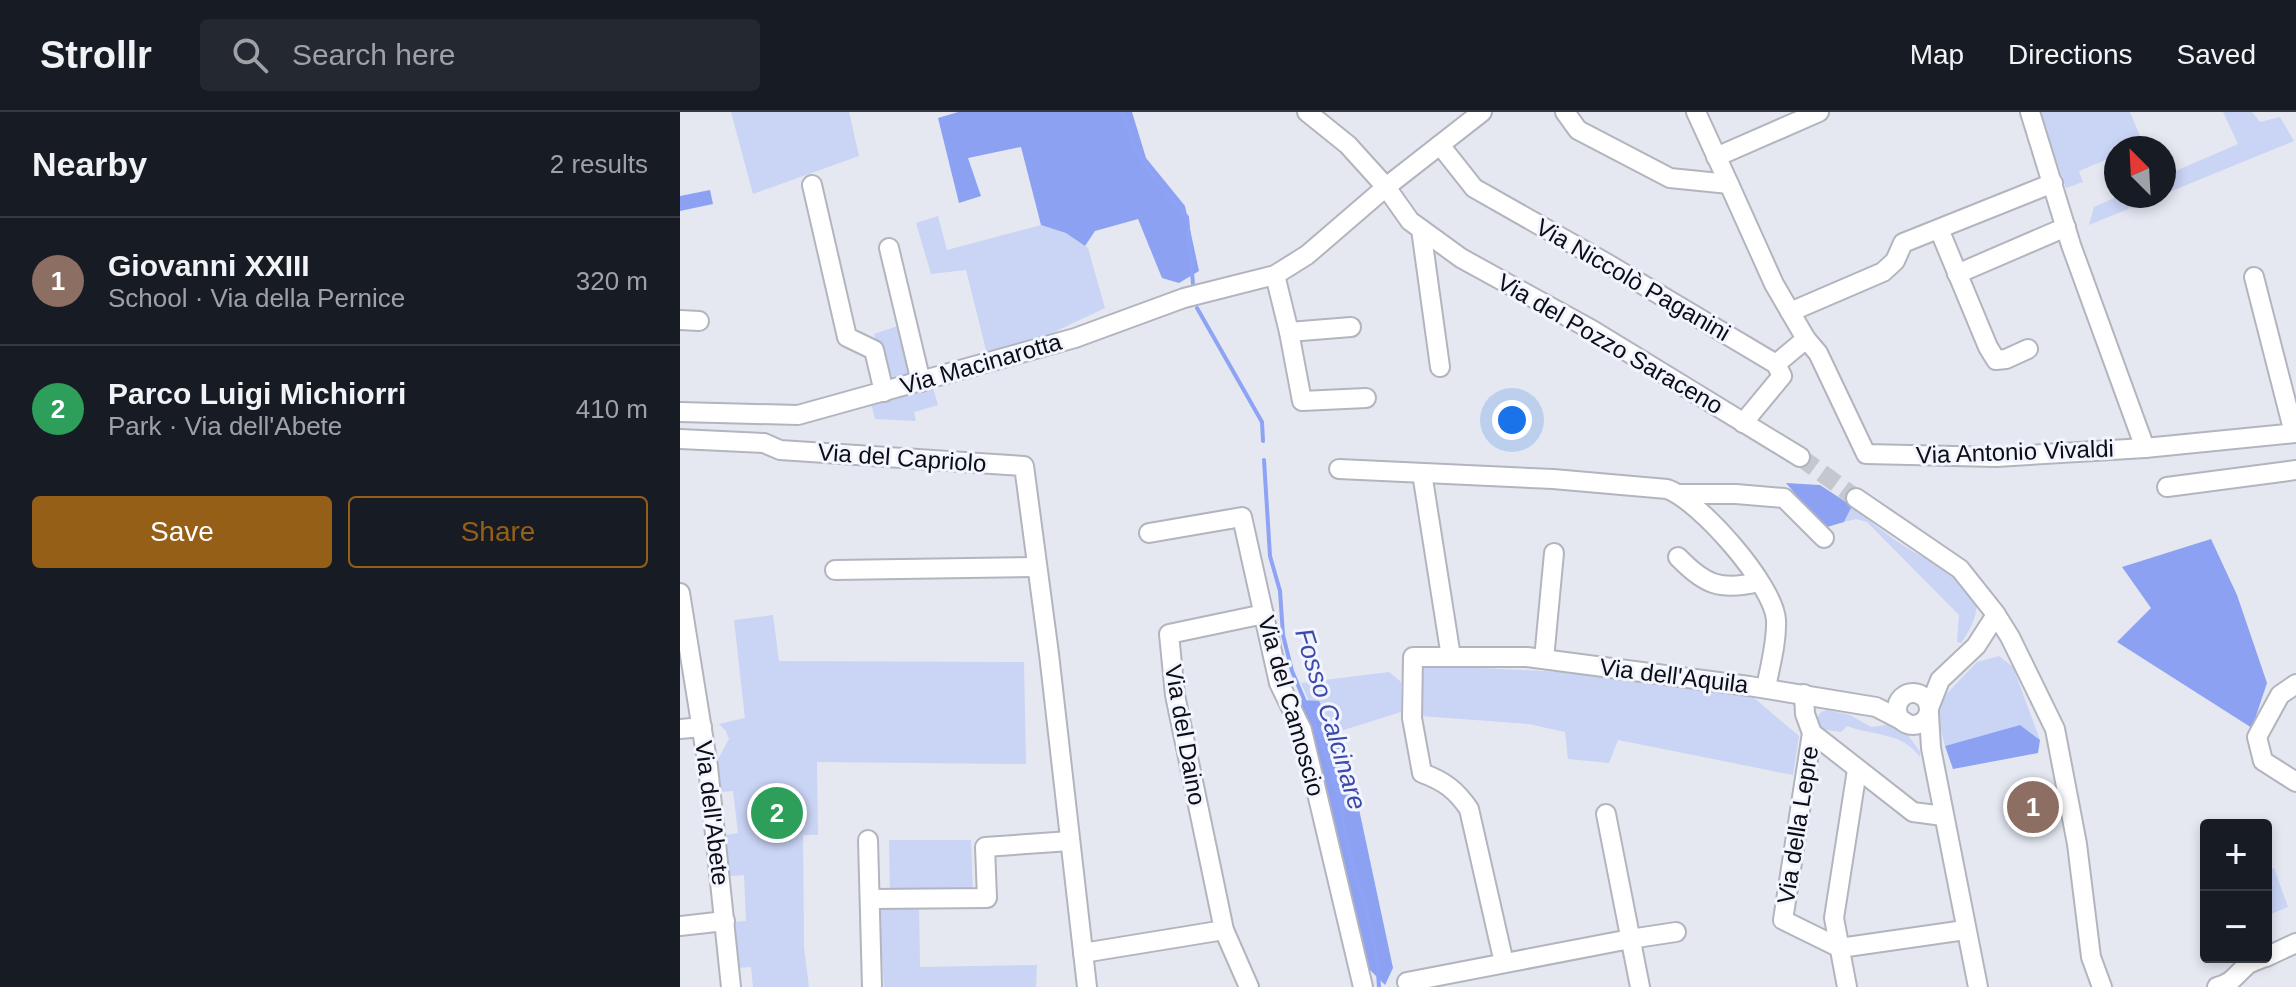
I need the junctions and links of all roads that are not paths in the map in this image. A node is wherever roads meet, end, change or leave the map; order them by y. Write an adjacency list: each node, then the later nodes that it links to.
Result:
1 (1307, 112): 12 (street, Via del Pozzo Saraceno)
2 (1482, 112): 7 (street, Via Macinarotta)
3 (1565, 112): 10 (street)
4 (1696, 112): 8 (street, Via Antonio Vivaldi)
5 (1819, 112): 8 (street)
6 (2030, 112): 9 (street)
7 (1440, 145): 12 (street, Via Macinarotta); 25 (street, Via Niccolò Paganini)
8 (1716, 157): 10 (street, Via Antonio Vivaldi)
9 (2053, 183): 13 (street); 15 (street)
10 (1729, 184): 20 (street, Via Antonio Vivaldi)
11 (812, 185): 28 (street)
12 (1386, 187): 14 (street, Via del Pozzo Saraceno); 18 (street, Via Macinarotta)
13 (2066, 227): 17 (street); 34 (street)
14 (1421, 229): 26 (street); 31 (street, Via del Pozzo Saraceno)
15 (1939, 229): 17 (street); 20 (street)
16 (889, 248): 27 (street)
17 (1957, 274): 24 (street)
18 (1275, 275): 22 (street); 27 (street, Via Macinarotta)
19 (2254, 277): 32 (street, Via Antonio Vivaldi)
20 (1790, 312): 23 (street, Via Antonio Vivaldi)
21 (1351, 327): 22 (street)
22 (1289, 332): 29 (street)
23 (1806, 339): 25 (street); 34 (street, Via Antonio Vivaldi)
24 (2028, 349)
25 (1776, 364): 31 (street)
26 (1440, 367)
27 (921, 382): 28 (street, Via Macinarotta)
28 (884, 392): 30 (street, Via Macinarotta)
29 (1366, 398)
30 (680, 412)
31 (1743, 423): 35 (street, Via del Pozzo Saraceno)
32 (2295, 433): 34 (street, Via Antonio Vivaldi)
33 (680, 439): 46 (street, Via del Capriolo)
34 (2145, 448)
35 (1800, 457)
36 (1339, 469): 38 (street)
37 (2296, 470): 39 (street)
38 (1422, 473): 40 (street); 52 (street)
39 (2167, 487)
40 (1681, 494): 43 (street); 48 (street)
41 (1856, 498): 51 (street)
42 (1149, 533): 50 (street, Via del Camoscio)
43 (1824, 538)
44 (1554, 553): 53 (street)
45 (1678, 557): 48 (street)
46 (1037, 567): 47 (street); 71 (street, Via del Capriolo)
47 (835, 570)
48 (1759, 582): 56 (street)
49 (680, 593): 62 (street, Via dell'Abete)
50 (1264, 614): 75 (street, Via del Daino); 90 (street, Via del Camoscio)
51 (2000, 622): 54 (street); 94 (street)
52 (1451, 657): 53 (street, Via dell'Aquila); 83 (street, Via dell'Aquila)
53 (1544, 659): 56 (street, Via dell'Aquila)
54 (1940, 680): 58 (street); 60 (street)
55 (2296, 684): 67 (street)
56 (1758, 687): 57 (street, Via dell'Aquila)
57 (1804, 694): 59 (street, Via dell'Aquila); 64 (street)
58 (1907, 697): 59 (street); 60 (street); 61 (street)
59 (1876, 707): 61 (street, Via dell'Aquila)
60 (1929, 711): 61 (street); 65 (street)
61 (1909, 724): 65 (street)
62 (702, 727): 63 (street); 73 (street, Via dell'Abete)
63 (680, 729)
64 (1812, 733): 66 (street); 80 (street, Via della Lepre)
65 (1932, 755): 69 (street)
66 (1857, 770): 69 (street); 80 (street)
67 (2296, 782)
68 (1606, 814): 78 (street)
69 (1943, 816): 76 (street)
70 (868, 840): 72 (street)
71 (1070, 841): 72 (street); 81 (street, Via del Capriolo)
72 (870, 899): 87 (street)
73 (725, 921): 74 (street); 86 (street, Via dell'Abete)
74 (680, 926)
75 (1224, 930): 81 (street); 89 (street, Via del Daino)
76 (1965, 930): 80 (street); 93 (street)
77 (1676, 932): 78 (street)
78 (1630, 939): 83 (street); 91 (street)
79 (2296, 943): 82 (street)
80 (1840, 948): 92 (street)
81 (1083, 953): 88 (street, Via del Capriolo)
82 (2272, 954)
83 (1504, 963): 85 (street)
84 (2251, 963): 95 (street)
85 (1407, 982)
86 (731, 987)
87 (872, 987)
88 (1087, 987)
89 (1249, 987)
90 (1363, 987)
91 (1640, 987)
92 (1847, 987)
93 (1978, 987)
94 (2102, 987)
95 (2217, 987)

